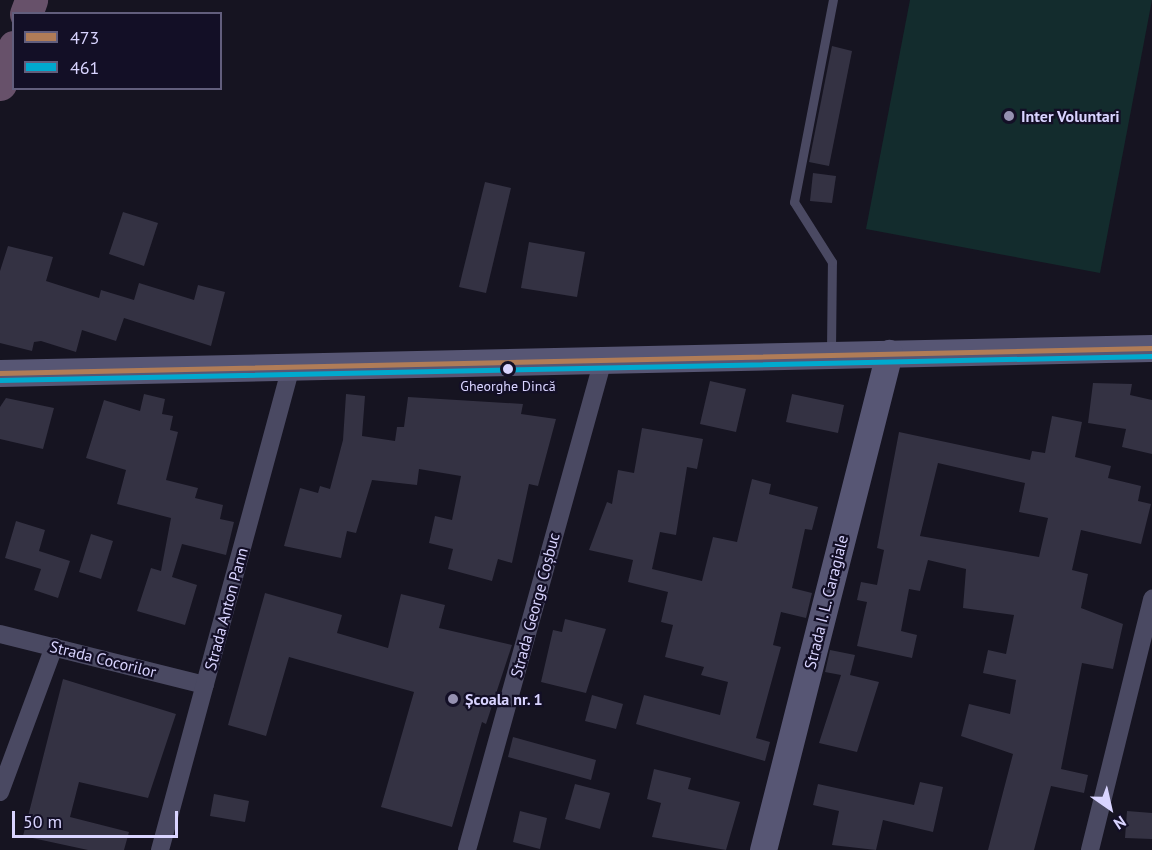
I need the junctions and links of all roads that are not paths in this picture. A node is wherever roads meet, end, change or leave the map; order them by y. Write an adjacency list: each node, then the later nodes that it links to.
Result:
1 (833, 0): 6 (lane)
2 (12, 52): 3 (highway)
3 (0, 84)
4 (1152, 348): 5 (street)
5 (889, 353): 6 (street); 17 (street, Strada I. L. Caragiale)
6 (831, 354): 7 (street)
7 (603, 360): 8 (street); 16 (street, Strada George Coșbuc)
8 (291, 367): 9 (street); 13 (street, Strada Anton Pann)
9 (0, 373)
10 (1152, 599): 18 (street)
11 (0, 634): 12 (street, Strada Cocorilor)
12 (54, 647): 13 (street, Strada Cocorilor); 14 (street)
13 (205, 685): 15 (street, Strada Anton Pann)
14 (0, 792)
15 (160, 850)
16 (467, 850)
17 (763, 850)
18 (1090, 850)

